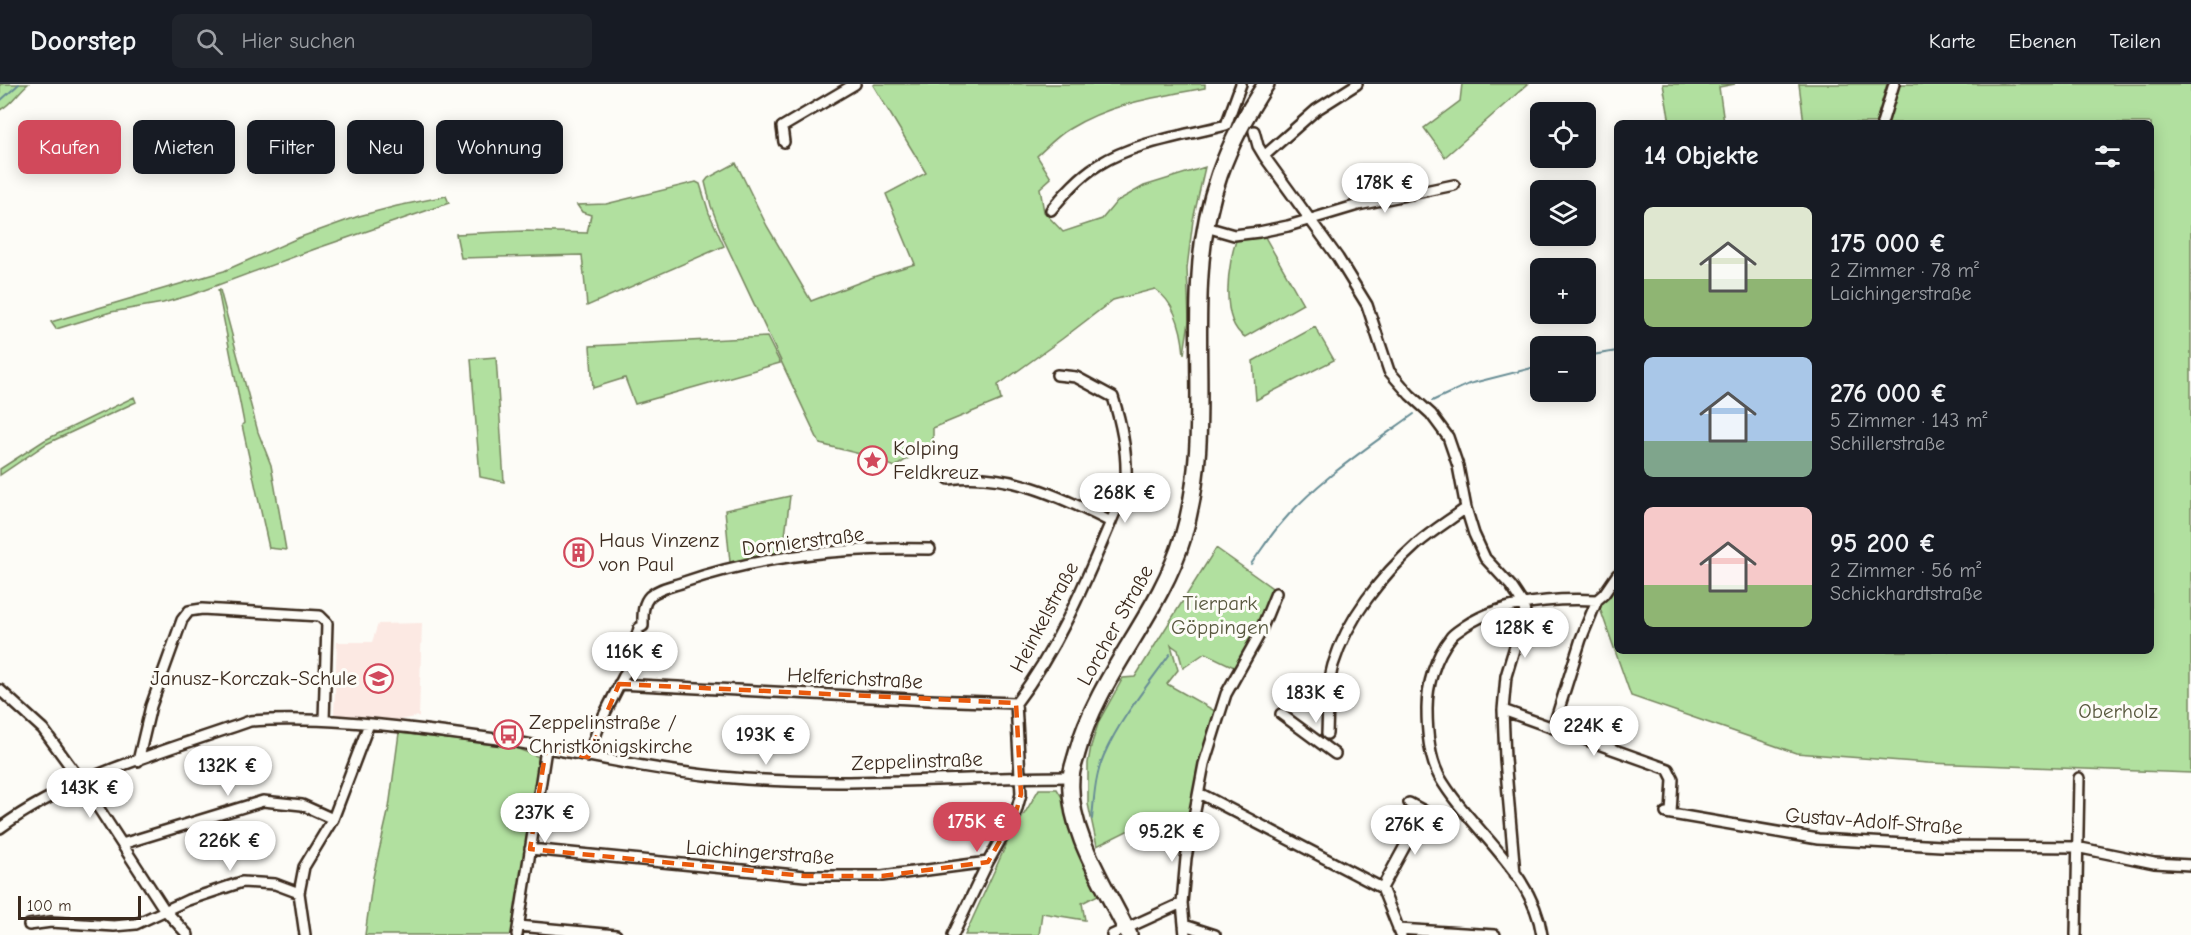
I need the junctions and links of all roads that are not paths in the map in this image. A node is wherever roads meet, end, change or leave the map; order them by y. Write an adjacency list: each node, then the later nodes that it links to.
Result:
1 (855, 84): 8 (street)
2 (1241, 84): 11 (street)
3 (1266, 84): 13 (main road, Lorcher Straße)
4 (1357, 84): 9 (street)
5 (1894, 84): 6 (street)
6 (1883, 120)
7 (1254, 131): 9 (street)
8 (784, 142)
9 (1264, 156): 12 (street)
10 (1454, 185): 12 (street)
11 (1051, 210)
12 (1311, 219): 13 (street); 16 (street)
13 (1206, 227): 37 (main road, Lorcher Straße)
14 (1057, 375): 17 (street, Heinkelstraße)
15 (948, 479): 17 (street)
16 (1466, 508): 22 (street); 31 (street)
17 (1111, 522): 25 (street, Heinkelstraße)
18 (930, 549): 23 (street, Dornierstraße)
19 (1614, 579): 21 (street)
20 (1276, 593): 40 (street)
21 (1601, 597): 22 (street); 30 (street)
22 (1523, 604): 26 (street); 49 (street)
23 (619, 684): 25 (street, Helferichstraße); 34 (street)
24 (0, 690): 39 (street)
25 (1016, 703): 36 (street)
26 (1503, 710): 30 (street, Gustav-Adolf-Straße); 49 (street)
27 (1281, 714): 33 (street)
28 (324, 720): 29 (street, Zeppelinstraße); 35 (street, Zeppelinstraße); 35 (street)
29 (369, 724): 32 (street, Zeppelinstraße); 42 (street)
30 (1553, 728): 45 (street, Gustav-Adolf-Straße)
31 (1327, 734)
32 (546, 749): 34 (street, Zeppelinstraße); 46 (street)
33 (1335, 754)
34 (588, 757): 36 (street, Zeppelinstraße)
35 (138, 761): 39 (street, Zeppelinstraße)
36 (1020, 776): 37 (street, Zeppelinstraße); 47 (street)
37 (1071, 777): 58 (main road, Lorcher Straße)
38 (2079, 778): 45 (street)
39 (81, 781): 43 (street, Zeppelinstraße); 44 (street)
40 (1199, 793): 50 (street); 52 (street)
41 (1409, 803): 50 (street)
42 (333, 819): 44 (street); 51 (street)
43 (0, 828)
44 (122, 844): 53 (street)
45 (2076, 847): 48 (street, Gustav-Adolf-Straße); 66 (street)
46 (530, 849): 47 (street, Laichingerstraße); 55 (street)
47 (988, 862): 62 (street)
48 (2191, 865)
49 (1515, 874): 65 (street)
50 (1382, 888): 57 (street)
51 (299, 893): 53 (street); 60 (street)
52 (1182, 903): 56 (street); 58 (street)
53 (164, 909): 54 (street); 59 (street)
54 (29, 925)
55 (518, 930): 61 (street)
56 (1185, 930): 63 (street)
57 (1399, 932): 64 (street)
58 (1122, 933)
59 (188, 935)
60 (305, 935)
61 (616, 935)
62 (952, 935)
63 (1215, 935)
64 (1495, 935)
65 (1542, 935)
66 (2076, 935)

